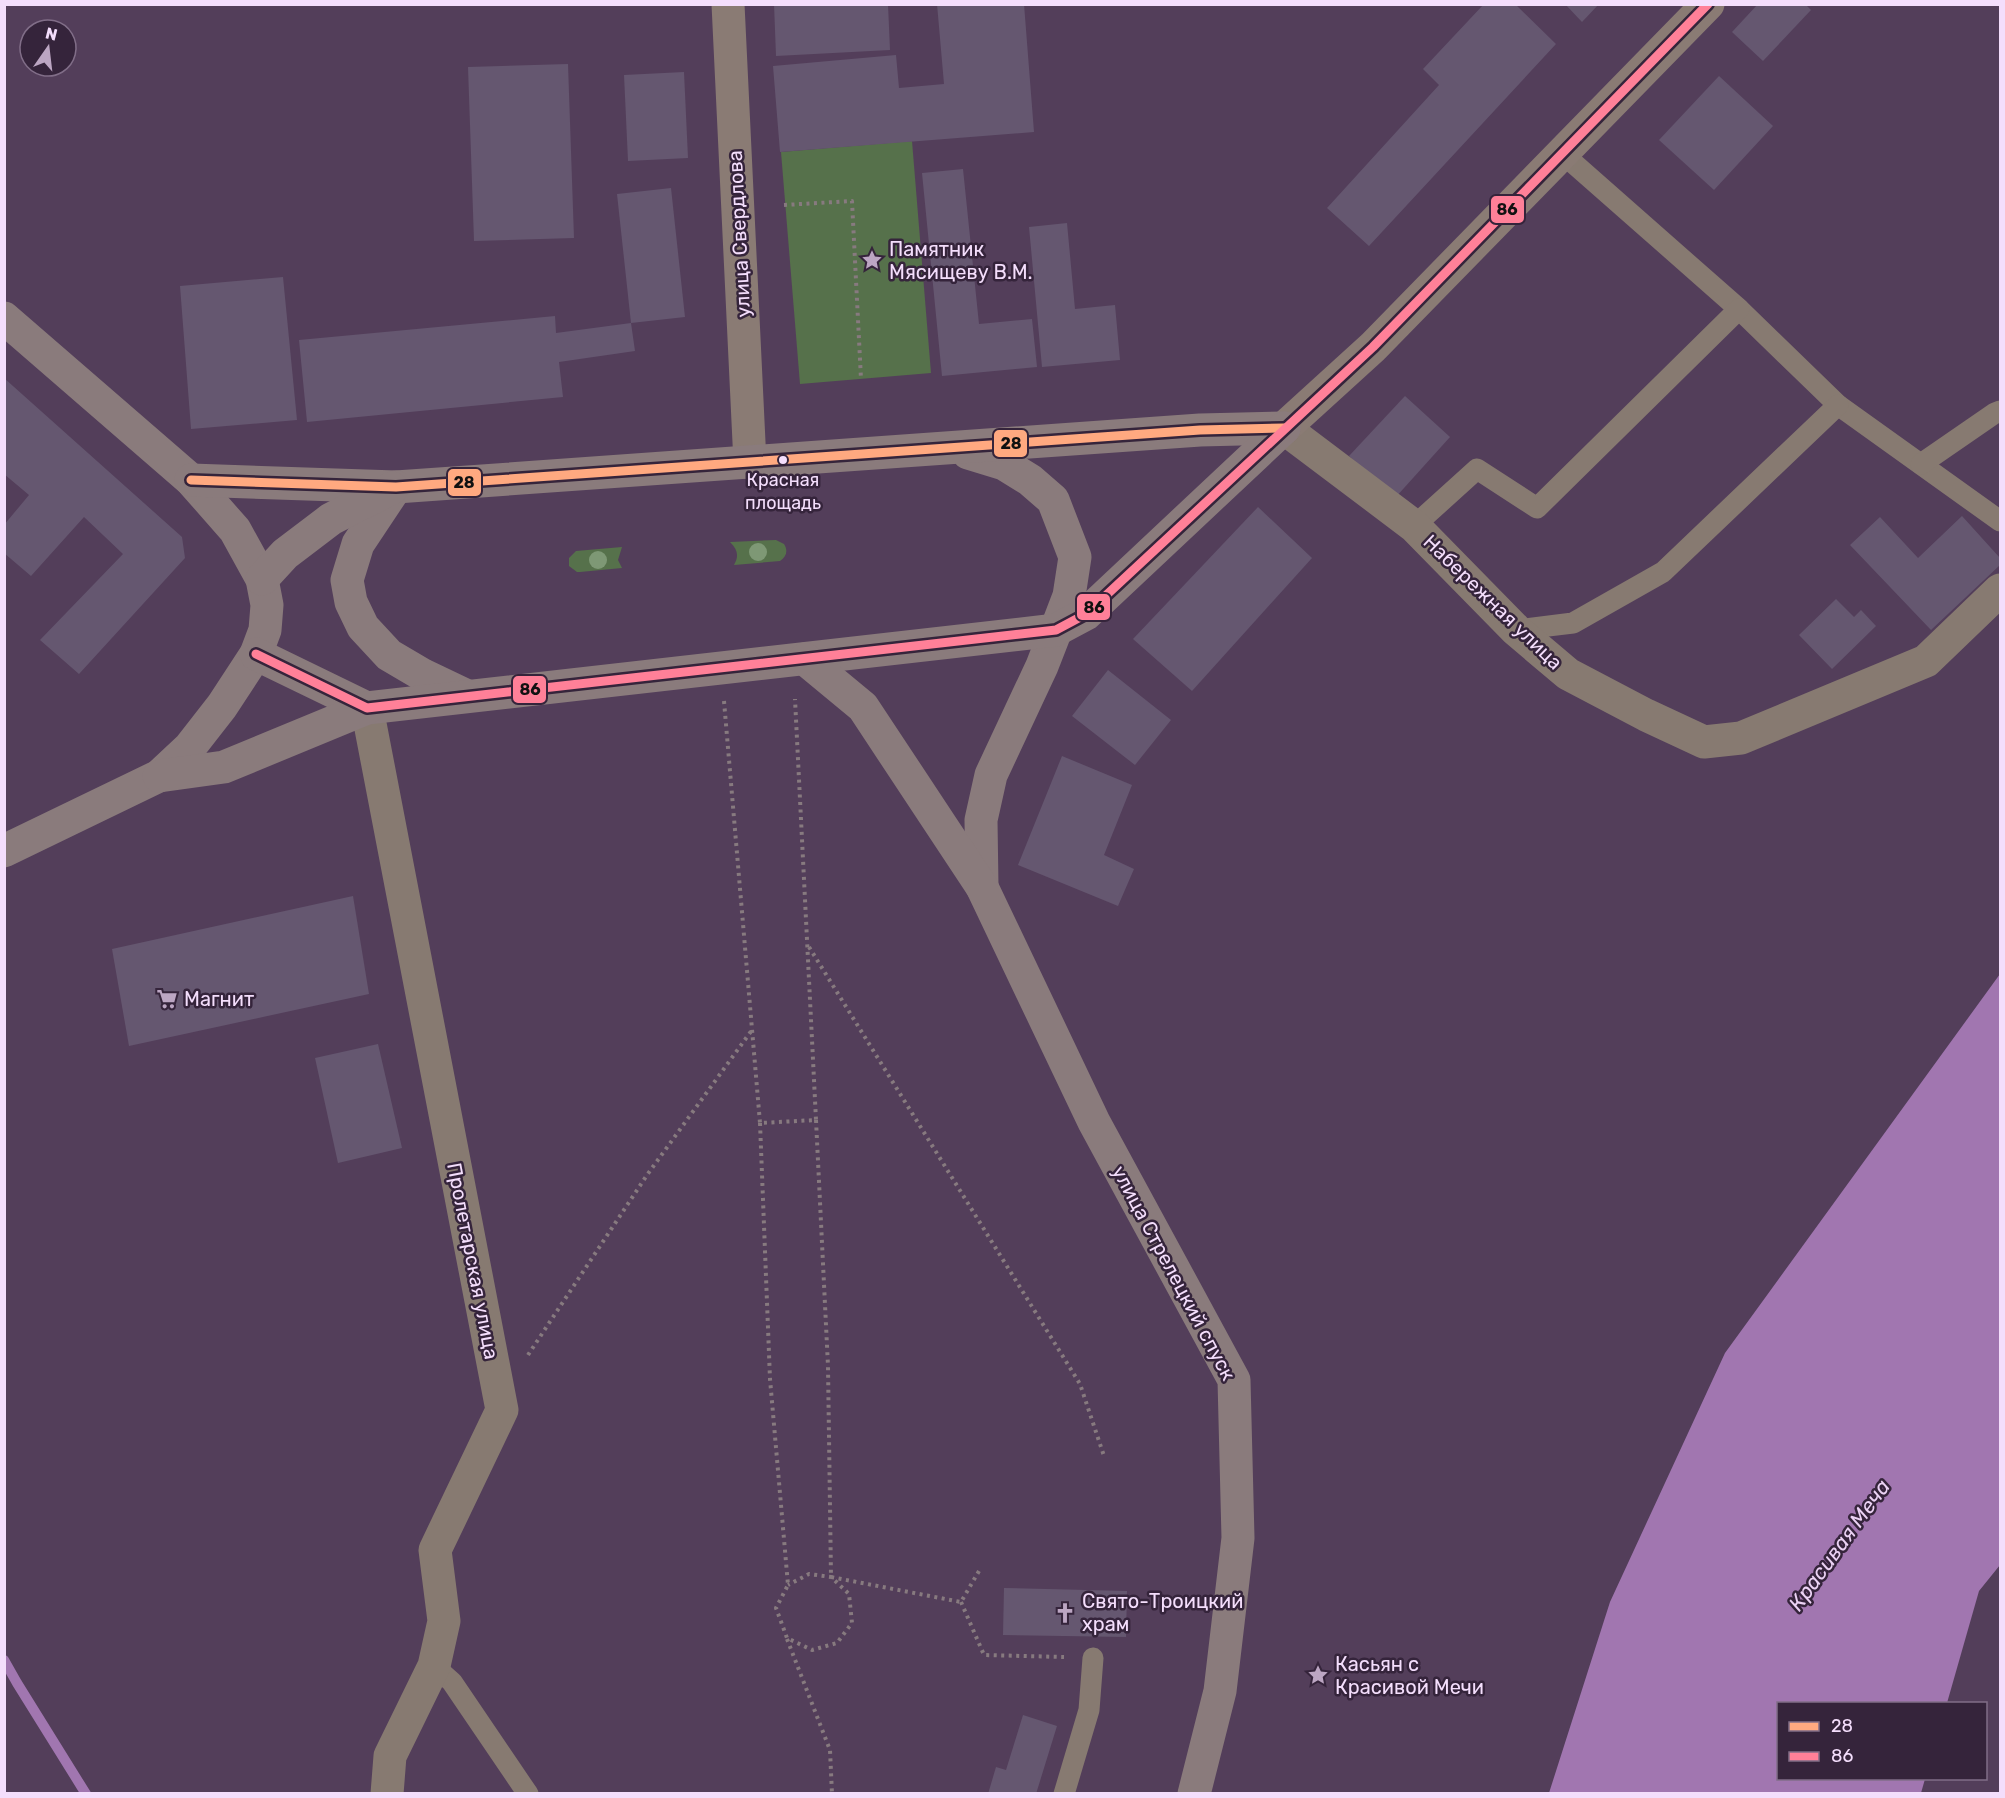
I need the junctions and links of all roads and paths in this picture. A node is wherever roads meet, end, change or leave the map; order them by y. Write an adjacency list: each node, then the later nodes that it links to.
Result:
1 (728, 4): 12 (main road, улица Свердлова)
2 (1708, 4): 3 (main road)
3 (1563, 153): 5 (lane); 10 (main road)
4 (784, 205): 7 (path)
5 (1739, 309): 8 (lane); 17 (lane)
6 (4, 318): 14 (main road)
7 (861, 379)
8 (1838, 405): 13 (lane); 21 (lane)
9 (2001, 411): 13 (lane)
10 (1284, 428): 11 (main road); 17 (street, Набережная улица); 20 (main road)
11 (952, 449): 12 (main road); 20 (main road)
12 (750, 463): 15 (main road)
13 (1921, 464): 16 (lane)
14 (191, 480): 15 (main road); 18 (main road)
15 (396, 487): 18 (main road); 25 (main road)
16 (2001, 521)
17 (1414, 526): 21 (street, Набережная улица)
18 (262, 579): 22 (main road)
19 (2001, 590): 21 (street, Набережная улица)
20 (1056, 630): 23 (main road); 29 (main road, улица Стрелецкий спуск)
21 (1516, 630)
22 (256, 654): 26 (main road); 27 (main road)
23 (799, 660): 24 (main road); 29 (main road, улица Стрелецкий спуск); 30 (path)
24 (721, 668): 25 (main road); 31 (path)
25 (467, 696): 26 (main road)
26 (367, 708): 27 (main road); 34 (street, Пролетарская улица)
27 (154, 779): 28 (main road)
28 (4, 851)
29 (982, 887): 47 (main road, улица Стрелецкий спуск)
30 (808, 945): 32 (path); 35 (path)
31 (752, 1029): 33 (path); 34 (path)
32 (816, 1120): 33 (path); 37 (path)
33 (760, 1123): 38 (path)
34 (502, 1410): 42 (street)
35 (1104, 1456)
36 (979, 1571): 39 (path)
37 (831, 1577): 38 (path); 39 (path); 40 (path)
38 (788, 1585): 40 (path)
39 (961, 1602): 41 (path)
40 (787, 1638): 45 (path)
41 (1093, 1658): 46 (lane)
42 (434, 1666): 43 (street); 44 (lane)
43 (387, 1794)
44 (528, 1794)
45 (832, 1794)
46 (1064, 1794)
47 (1194, 1794)

